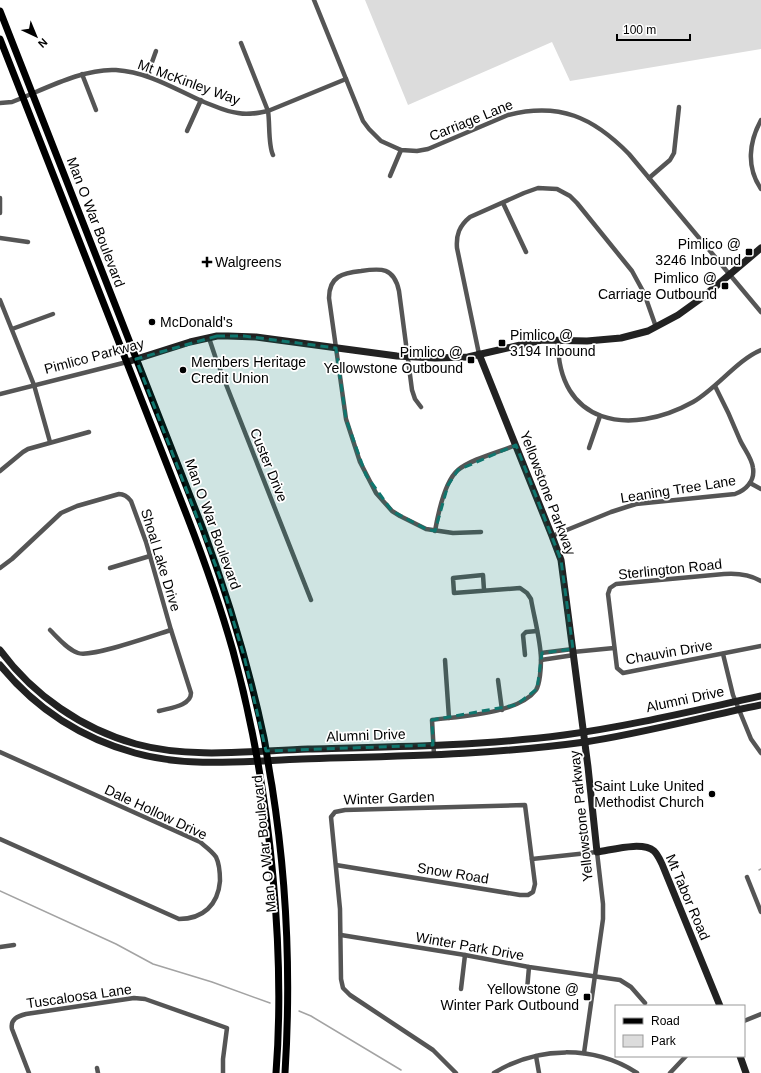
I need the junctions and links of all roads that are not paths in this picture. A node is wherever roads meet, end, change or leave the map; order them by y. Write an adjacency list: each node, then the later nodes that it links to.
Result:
1 (314, 0): 8 (street, Carriage Lane)
2 (0, 11): 9 (main road, Man O War Boulevard)
3 (0, 39): 10 (main road, Man O War Boulevard)
4 (241, 43): 15 (street)
5 (156, 51): 7 (street)
6 (82, 74): 7 (street, Mt McKinley Way); 9 (street, Mt McKinley Way); 14 (street)
7 (147, 76): 11 (street, Mt McKinley Way)
8 (346, 79): 15 (street, Mt McKinley Way); 18 (street, Carriage Lane)
9 (32, 94): 10 (street, Mt McKinley Way); 42 (main road, Man O War Boulevard)
10 (23, 98): 12 (street, Mt McKinley Way); 43 (main road, Man O War Boulevard)
11 (201, 100): 15 (street, Mt McKinley Way); 17 (street)
12 (0, 103)
13 (679, 107): 21 (street)
14 (96, 110)
15 (268, 111): 19 (street)
16 (761, 120): 22 (street)
17 (187, 131)
18 (401, 150): 20 (street); 21 (street, Carriage Lane)
19 (273, 155)
20 (390, 176)
21 (649, 178): 30 (street, Carriage Lane)
22 (761, 189)
23 (0, 198): 25 (street)
24 (503, 203): 29 (street); 34 (street, Yellowstone Parkway); 40 (street, Yellowstone Parkway)
25 (0, 213)
26 (0, 238): 27 (street)
27 (28, 242)
28 (761, 248): 30 (street, Pimlico Parkway)
29 (526, 252)
30 (730, 274): 32 (street, Carriage Lane); 34 (street, Pimlico Parkway)
31 (0, 300): 35 (street)
32 (761, 312)
33 (53, 314): 35 (street)
34 (656, 327): 37 (street, Pimlico Parkway)
35 (12, 330): 44 (street)
36 (209, 338): 38 (street, Pimlico Parkway); 42 (street, Pimlico Parkway); 64 (street, Custer Drive)
37 (558, 340): 40 (street, Pimlico Parkway); 48 (street)
38 (336, 348): 41 (street, Pimlico Parkway); 41 (street); 56 (street)
39 (761, 350): 45 (street)
40 (479, 354): 41 (street, Pimlico Parkway); 51 (street, Yellowstone Parkway)
41 (408, 357): 47 (street)
42 (136, 359): 43 (street, Pimlico Parkway); 90 (main road, Man O War Boulevard)
43 (127, 362): 44 (street, Pimlico Parkway); 89 (main road, Man O War Boulevard)
44 (34, 385): 46 (street, Pimlico Parkway); 50 (street)
45 (715, 386): 48 (street); 54 (street, Leaning Tree Lane)
46 (0, 394)
47 (421, 407)
48 (600, 416): 52 (street)
49 (89, 432): 50 (street)
50 (50, 442): 53 (street)
51 (516, 445): 56 (street); 58 (street, Yellowstone Parkway)
52 (589, 448)
53 (0, 471)
54 (750, 483): 55 (street); 58 (street, Leaning Tree Lane)
55 (761, 488)
56 (435, 531): 57 (street)
57 (481, 532)
58 (552, 536): 71 (street, Yellowstone Parkway)
59 (150, 556): 60 (street, Shoal Lake Drive); 61 (street); 66 (street, Shoal Lake Drive)
60 (0, 568)
61 (110, 568)
62 (761, 581): 69 (street, Sterlington Road)
63 (484, 590): 63 (street); 67 (street)
64 (311, 600)
65 (50, 630): 66 (street)
66 (171, 630): 82 (street, Shoal Lake Drive)
67 (537, 631): 72 (street); 74 (street)
68 (761, 646): 73 (street, Chauvin Drive)
69 (614, 648): 71 (street); 73 (street, Chauvin Drive)
70 (0, 650): 89 (street, Alumni Drive)
71 (573, 652): 72 (street); 76 (street); 86 (street, Yellowstone Parkway)
72 (541, 653): 76 (street)
73 (723, 654): 80 (street, Chauvin Drive)
74 (525, 655)
75 (444, 660): 85 (street)
76 (541, 660): 83 (street)
77 (0, 665): 94 (street, Alumni Drive)
78 (498, 680): 83 (street)
79 (761, 696): 80 (street, Alumni Drive)
80 (736, 701): 84 (street, Chauvin Drive); 86 (street, Alumni Drive)
81 (761, 705): 84 (street, Alumni Drive)
82 (159, 710)
83 (502, 710): 85 (street)
84 (739, 710): 87 (street, Alumni Drive); 92 (street, Chauvin Drive)
85 (449, 718): 88 (street)
86 (584, 732): 87 (street, Yellowstone Parkway); 88 (street, Alumni Drive)
87 (585, 742): 93 (street, Alumni Drive); 97 (street, Yellowstone Parkway)
88 (433, 745): 90 (street, Alumni Drive); 93 (street)
89 (256, 751): 90 (street, Alumni Drive); 94 (main road, Man O War Boulevard)
90 (266, 751): 95 (main road, Man O War Boulevard)
91 (0, 752): 96 (street, Dale Hollow Drive)
92 (761, 753)
93 (434, 754): 95 (street, Alumni Drive)
94 (258, 761): 95 (street, Alumni Drive); 120 (main road, Man O War Boulevard)
95 (268, 761): 121 (main road, Man O War Boulevard)
96 (0, 839)
97 (597, 852): 98 (street); 107 (street, Yellowstone Parkway); 111 (street, Mt Tabor Road)
98 (532, 859): 99 (street, Snow Road); 99 (street, Winter Garden)
99 (336, 865): 102 (street, Winter Garden)
100 (747, 877): 101 (street)
101 (761, 912)
102 (341, 935): 105 (street, Winter Park Drive); 122 (street, Winter Garden)
103 (14, 945): 104 (street)
104 (0, 947)
105 (464, 955): 106 (street, Winter Park Drive); 108 (street)
106 (529, 968): 107 (street, Winter Park Drive); 109 (street)
107 (595, 977): 110 (street, Winter Park Drive); 114 (street, Yellowstone Parkway)
108 (461, 989)
109 (527, 990)
110 (645, 1003)
111 (720, 1005)
112 (761, 1014): 113 (street)
113 (745, 1021)
114 (584, 1053): 115 (street); 125 (street)
115 (536, 1056): 123 (street); 124 (street)
116 (685, 1057): 126 (street)
117 (740, 1057): 127 (street)
118 (29, 1073): 119 (street, Tuscaloosa Lane)
119 (223, 1073)
120 (276, 1073)
121 (285, 1073)
122 (456, 1073)
123 (494, 1073)
124 (539, 1073)
125 (637, 1073)
126 (670, 1073)
127 (746, 1073)

